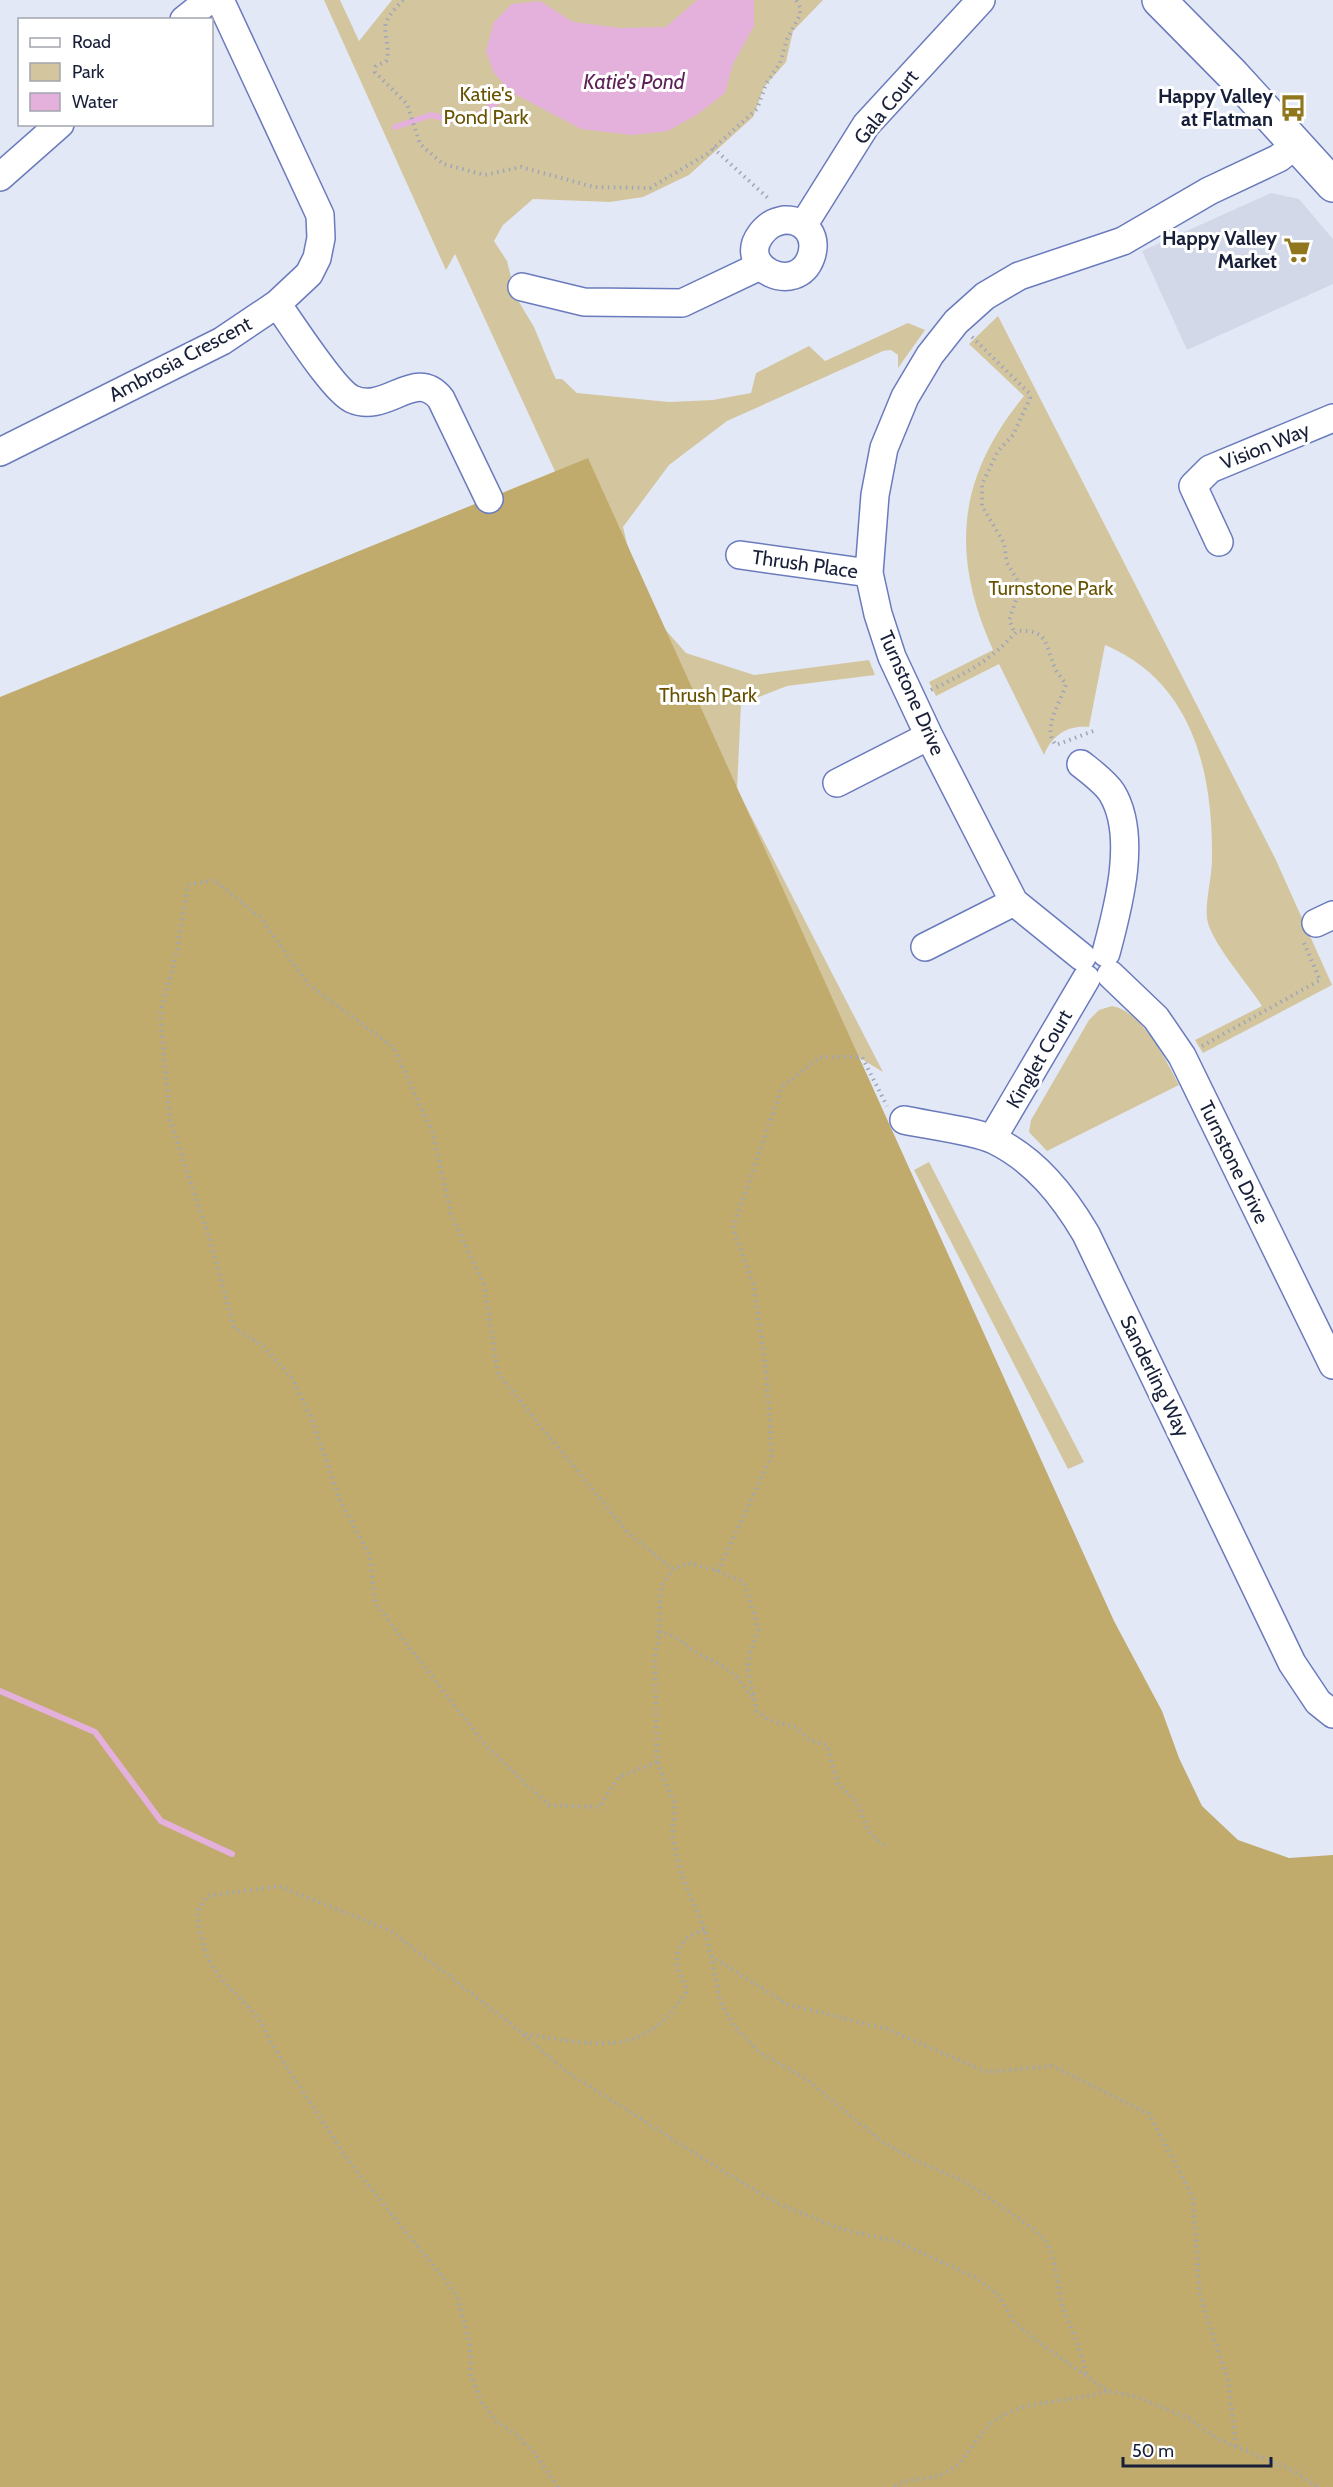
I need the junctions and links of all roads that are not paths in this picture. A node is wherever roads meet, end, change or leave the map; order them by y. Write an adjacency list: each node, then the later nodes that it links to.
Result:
1 (209, 0): 5 (street)
2 (220, 0): 13 (street, Ambrosia Crescent)
3 (981, 0): 10 (street, Gala Court)
4 (1159, 0): 7 (main road)
5 (186, 18)
6 (58, 126): 8 (street)
7 (1297, 144): 9 (main road); 19 (street, Turnstone Drive)
8 (0, 177)
9 (1333, 185)
10 (804, 224): 11 (street); 11 (street)
11 (760, 266): 12 (street)
12 (522, 287)
13 (277, 304): 15 (street, Ambrosia Crescent); 16 (street)
14 (1333, 418): 17 (street, Vision Way)
15 (0, 452)
16 (489, 499)
17 (1219, 542)
18 (740, 555): 19 (street, Thrush Place)
19 (869, 573): 20 (street, Turnstone Drive)
20 (929, 736): 22 (street); 23 (street, Turnstone Drive)
21 (1082, 764): 25 (street, Kinglet Court)
22 (837, 783)
23 (1014, 902): 24 (street); 25 (street, Turnstone Drive)
24 (925, 947)
25 (1096, 966): 27 (street, Kinglet Court); 28 (street, Turnstone Drive)
26 (898, 1118): 27 (street, Sanderling Way)
27 (992, 1139): 29 (street, Sanderling Way)
28 (1333, 1365)
29 (1333, 1714)

